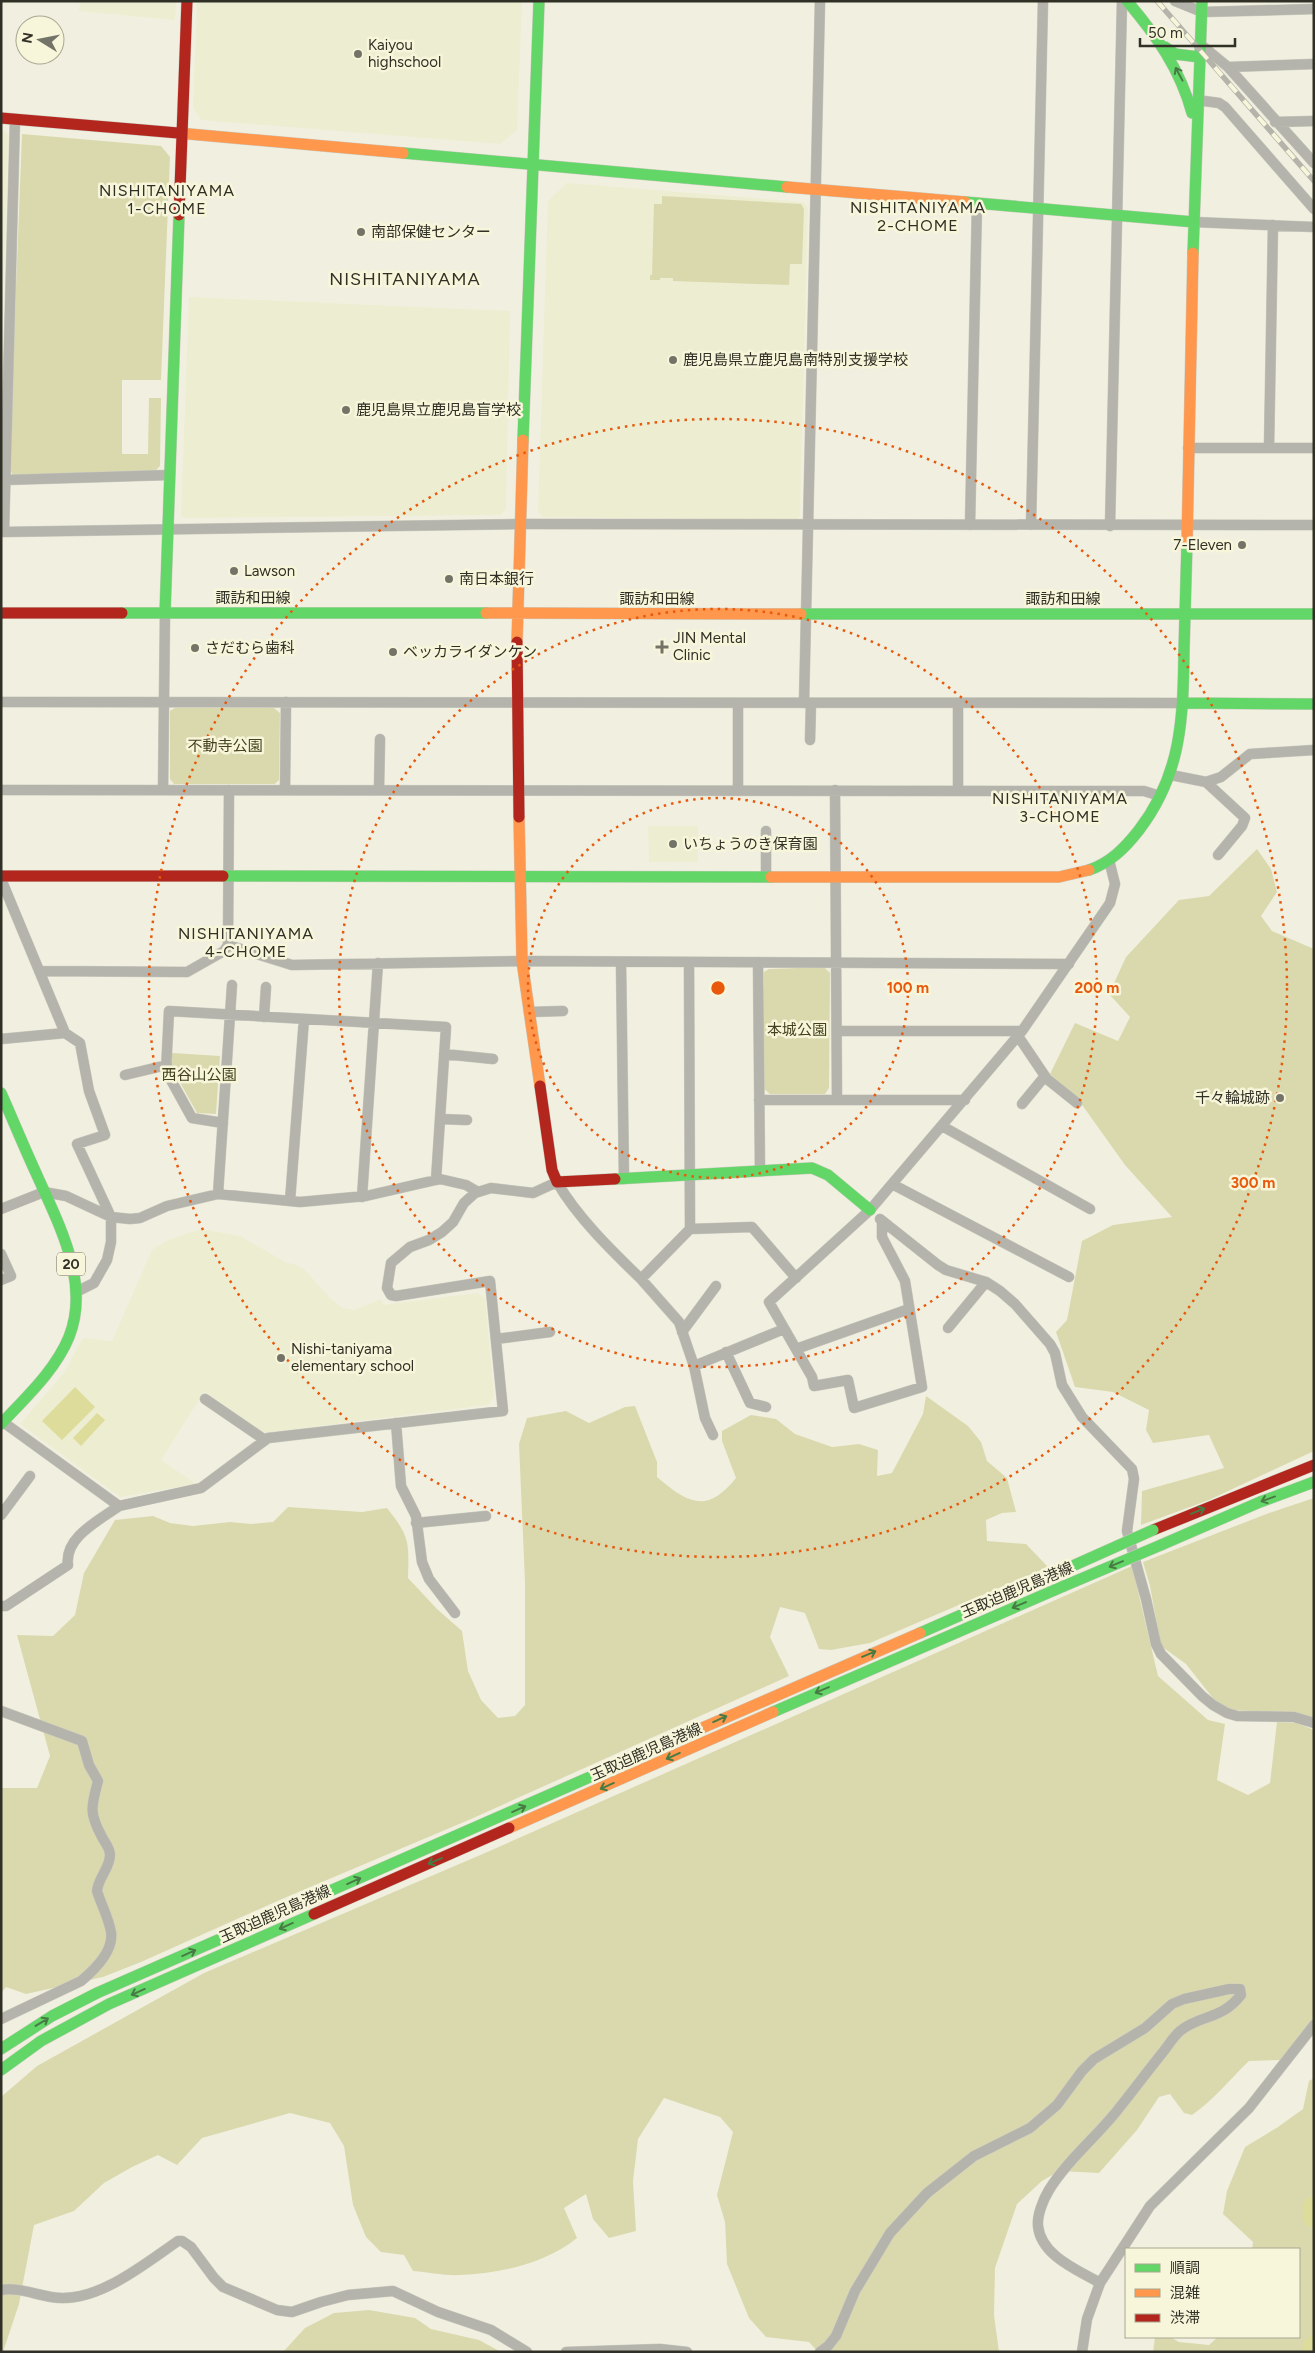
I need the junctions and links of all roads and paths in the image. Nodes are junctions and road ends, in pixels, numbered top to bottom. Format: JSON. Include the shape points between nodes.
{"nodes":[{"id":1,"x":187,"y":1,"type":"edge"},
{"id":2,"x":539,"y":1,"type":"edge"},
{"id":3,"x":820,"y":1,"type":"edge"},
{"id":4,"x":1043,"y":1,"type":"edge"},
{"id":5,"x":1122,"y":1,"type":"edge"},
{"id":6,"x":1127,"y":1,"type":"edge"},
{"id":7,"x":1175,"y":1,"type":"edge"},
{"id":8,"x":1202,"y":7,"type":"edge"},
{"id":9,"x":1314,"y":9,"type":"edge"},
{"id":10,"x":1200,"y":44,"type":"junction"},
{"id":11,"x":1165,"y":47,"type":"junction"},
{"id":12,"x":1199,"y":58,"type":"junction"},
{"id":13,"x":1314,"y":64,"type":"edge"},
{"id":14,"x":1228,"y":66,"type":"junction"},
{"id":15,"x":1198,"y":100,"type":"junction"},
{"id":16,"x":1,"y":118,"type":"edge"},
{"id":17,"x":15,"y":119,"type":"junction"},
{"id":18,"x":1314,"y":121,"type":"edge"},
{"id":19,"x":1275,"y":122,"type":"junction"},
{"id":20,"x":181,"y":134,"type":"junction"},
{"id":21,"x":1197,"y":137,"type":"junction"},
{"id":22,"x":1314,"y":163,"type":"edge"},
{"id":23,"x":534,"y":164,"type":"junction"},
{"id":24,"x":816,"y":189,"type":"junction"},
{"id":25,"x":976,"y":203,"type":"junction"},
{"id":26,"x":1038,"y":208,"type":"junction"},
{"id":27,"x":1314,"y":209,"type":"edge"},
{"id":28,"x":1116,"y":215,"type":"junction"},
{"id":29,"x":1194,"y":222,"type":"junction"},
{"id":30,"x":1273,"y":225,"type":"junction"},
{"id":31,"x":1314,"y":226,"type":"edge"},
{"id":32,"x":1188,"y":448,"type":"junction"},
{"id":33,"x":1269,"y":448,"type":"junction"},
{"id":34,"x":1314,"y":448,"type":"edge"},
{"id":35,"x":169,"y":475,"type":"junction"},
{"id":36,"x":4,"y":480,"type":"junction"},
{"id":37,"x":520,"y":524,"type":"junction"},
{"id":38,"x":808,"y":525,"type":"junction"},
{"id":39,"x":970,"y":525,"type":"junction"},
{"id":40,"x":1031,"y":525,"type":"junction"},
{"id":41,"x":1314,"y":525,"type":"edge"},
{"id":42,"x":1110,"y":526,"type":"junction"},
{"id":43,"x":1187,"y":526,"type":"junction"},
{"id":44,"x":167,"y":529,"type":"junction"},
{"id":45,"x":2,"y":532,"type":"edge"},
{"id":46,"x":1,"y":613,"type":"edge"},
{"id":47,"x":165,"y":613,"type":"junction"},
{"id":48,"x":517,"y":614,"type":"junction"},
{"id":49,"x":805,"y":614,"type":"junction"},
{"id":50,"x":1185,"y":614,"type":"junction"},
{"id":51,"x":1314,"y":614,"type":"edge"},
{"id":52,"x":1,"y":702,"type":"edge"},
{"id":53,"x":164,"y":702,"type":"junction"},
{"id":54,"x":286,"y":702,"type":"junction"},
{"id":55,"x":518,"y":703,"type":"junction"},
{"id":56,"x":738,"y":703,"type":"junction"},
{"id":57,"x":807,"y":703,"type":"junction"},
{"id":58,"x":958,"y":703,"type":"junction"},
{"id":59,"x":1183,"y":703,"type":"junction"},
{"id":60,"x":1314,"y":704,"type":"edge"},
{"id":61,"x":380,"y":739,"type":"dead end"},
{"id":62,"x":810,"y":740,"type":"dead end"},
{"id":63,"x":1314,"y":750,"type":"edge"},
{"id":64,"x":1171,"y":775,"type":"junction"},
{"id":65,"x":1206,"y":782,"type":"junction"},
{"id":66,"x":285,"y":789,"type":"junction"},
{"id":67,"x":1,"y":790,"type":"edge"},
{"id":68,"x":163,"y":790,"type":"junction"},
{"id":69,"x":229,"y":790,"type":"junction"},
{"id":70,"x":379,"y":790,"type":"junction"},
{"id":71,"x":519,"y":790,"type":"junction"},
{"id":72,"x":738,"y":790,"type":"junction"},
{"id":73,"x":835,"y":790,"type":"junction"},
{"id":74,"x":958,"y":791,"type":"junction"},
{"id":75,"x":1160,"y":796,"type":"junction"},
{"id":76,"x":766,"y":831,"type":"dead end"},
{"id":77,"x":1218,"y":855,"type":"dead end"},
{"id":78,"x":1109,"y":860,"type":"junction"},
{"id":79,"x":229,"y":876,"type":"junction"},
{"id":80,"x":766,"y":876,"type":"junction"},
{"id":81,"x":836,"y":876,"type":"junction"},
{"id":82,"x":1,"y":877,"type":"edge"},
{"id":83,"x":520,"y":877,"type":"junction"},
{"id":84,"x":228,"y":945,"type":"junction"},
{"id":85,"x":522,"y":961,"type":"junction"},
{"id":86,"x":622,"y":962,"type":"junction"},
{"id":87,"x":689,"y":962,"type":"junction"},
{"id":88,"x":758,"y":962,"type":"junction"},
{"id":89,"x":378,"y":963,"type":"junction"},
{"id":90,"x":836,"y":963,"type":"junction"},
{"id":91,"x":1069,"y":964,"type":"junction"},
{"id":92,"x":39,"y":971,"type":"junction"},
{"id":93,"x":232,"y":985,"type":"dead end"},
{"id":94,"x":266,"y":987,"type":"dead end"},
{"id":95,"x":562,"y":1011,"type":"dead end"},
{"id":96,"x":529,"y":1012,"type":"junction"},
{"id":97,"x":230,"y":1015,"type":"junction"},
{"id":98,"x":264,"y":1017,"type":"junction"},
{"id":99,"x":304,"y":1019,"type":"junction"},
{"id":100,"x":374,"y":1023,"type":"junction"},
{"id":101,"x":837,"y":1031,"type":"junction"},
{"id":102,"x":66,"y":1032,"type":"junction"},
{"id":103,"x":1020,"y":1034,"type":"junction"},
{"id":104,"x":1,"y":1039,"type":"edge"},
{"id":105,"x":444,"y":1054,"type":"junction"},
{"id":106,"x":493,"y":1059,"type":"dead end"},
{"id":107,"x":167,"y":1065,"type":"junction"},
{"id":108,"x":125,"y":1075,"type":"dead end"},
{"id":109,"x":1045,"y":1076,"type":"junction"},
{"id":110,"x":1,"y":1093,"type":"edge"},
{"id":111,"x":759,"y":1100,"type":"junction"},
{"id":112,"x":837,"y":1100,"type":"junction"},
{"id":113,"x":965,"y":1100,"type":"junction"},
{"id":114,"x":1077,"y":1103,"type":"dead end"},
{"id":115,"x":1022,"y":1104,"type":"dead end"},
{"id":116,"x":440,"y":1119,"type":"junction"},
{"id":117,"x":467,"y":1120,"type":"dead end"},
{"id":118,"x":223,"y":1123,"type":"junction"},
{"id":119,"x":942,"y":1126,"type":"junction"},
{"id":120,"x":760,"y":1170,"type":"junction"},
{"id":121,"x":690,"y":1175,"type":"junction"},
{"id":122,"x":624,"y":1179,"type":"junction"},
{"id":123,"x":436,"y":1180,"type":"junction"},
{"id":124,"x":557,"y":1182,"type":"junction"},
{"id":125,"x":892,"y":1184,"type":"junction"},
{"id":126,"x":44,"y":1192,"type":"junction"},
{"id":127,"x":478,"y":1192,"type":"junction"},
{"id":128,"x":218,"y":1194,"type":"junction"},
{"id":129,"x":362,"y":1197,"type":"junction"},
{"id":130,"x":290,"y":1201,"type":"junction"},
{"id":131,"x":1,"y":1209,"type":"edge"},
{"id":132,"x":1090,"y":1209,"type":"dead end"},
{"id":133,"x":870,"y":1210,"type":"junction"},
{"id":134,"x":111,"y":1217,"type":"junction"},
{"id":135,"x":882,"y":1221,"type":"junction"},
{"id":136,"x":690,"y":1229,"type":"junction"},
{"id":137,"x":1,"y":1254,"type":"edge"},
{"id":138,"x":1069,"y":1277,"type":"dead end"},
{"id":139,"x":796,"y":1278,"type":"junction"},
{"id":140,"x":641,"y":1279,"type":"junction"},
{"id":141,"x":1,"y":1280,"type":"edge"},
{"id":142,"x":986,"y":1282,"type":"junction"},
{"id":143,"x":716,"y":1286,"type":"dead end"},
{"id":144,"x":76,"y":1292,"type":"junction"},
{"id":145,"x":909,"y":1309,"type":"junction"},
{"id":146,"x":784,"y":1328,"type":"junction"},
{"id":147,"x":948,"y":1328,"type":"dead end"},
{"id":148,"x":550,"y":1332,"type":"dead end"},
{"id":149,"x":682,"y":1332,"type":"junction"},
{"id":150,"x":496,"y":1339,"type":"junction"},
{"id":151,"x":796,"y":1349,"type":"junction"},
{"id":152,"x":726,"y":1352,"type":"junction"},
{"id":153,"x":694,"y":1366,"type":"junction"},
{"id":154,"x":205,"y":1398,"type":"dead end"},
{"id":155,"x":766,"y":1407,"type":"dead end"},
{"id":156,"x":2,"y":1423,"type":"edge"},
{"id":157,"x":396,"y":1423,"type":"junction"},
{"id":158,"x":713,"y":1435,"type":"dead end"},
{"id":159,"x":265,"y":1440,"type":"junction"},
{"id":160,"x":1314,"y":1466,"type":"edge"},
{"id":161,"x":30,"y":1476,"type":"dead end"},
{"id":162,"x":1314,"y":1482,"type":"edge"},
{"id":163,"x":119,"y":1506,"type":"junction"},
{"id":164,"x":1,"y":1515,"type":"edge"},
{"id":165,"x":486,"y":1516,"type":"dead end"},
{"id":166,"x":416,"y":1523,"type":"junction"},
{"id":167,"x":1,"y":1606,"type":"edge"},
{"id":168,"x":454,"y":1613,"type":"dead end"},
{"id":169,"x":1,"y":1711,"type":"edge"},
{"id":170,"x":1314,"y":1723,"type":"edge"},
{"id":171,"x":1,"y":2018,"type":"edge"},
{"id":172,"x":1314,"y":2026,"type":"edge"},
{"id":173,"x":1,"y":2049,"type":"edge"},
{"id":174,"x":1,"y":2070,"type":"edge"},
{"id":175,"x":1100,"y":2283,"type":"junction"},
{"id":176,"x":1,"y":2290,"type":"edge"},
{"id":177,"x":527,"y":2352,"type":"edge"},
{"id":178,"x":566,"y":2352,"type":"edge"},
{"id":179,"x":687,"y":2352,"type":"edge"},
{"id":180,"x":820,"y":2352,"type":"edge"},
{"id":181,"x":1082,"y":2352,"type":"edge"}],
"edges":[{"from":1,"to":20,"type":"street"},
{"from":2,"to":23,"type":"street"},
{"from":3,"to":24,"type":"street"},
{"from":4,"to":26,"type":"street"},
{"from":5,"to":28,"type":"street"},
{"from":6,"to":11,"type":"street"},
{"from":7,"to":8,"type":"street"},
{"from":8,"to":9,"type":"street"},
{"from":8,"to":10,"type":"street"},
{"from":10,"to":12,"type":"street"},
{"from":10,"to":14,"type":"street"},
{"from":11,"to":12,"type":"street","via":[[1175,54]]},
{"from":21,"to":11,"type":"street","one_way":true,"via":[[1183,82]]},
{"from":12,"to":15,"type":"street"},
{"from":13,"to":14,"type":"street"},
{"from":14,"to":19,"type":"street"},
{"from":15,"to":21,"type":"street"},
{"from":15,"to":27,"type":"street","via":[[1219,102],[1225,107]]},
{"from":16,"to":17,"type":"street"},
{"from":17,"to":20,"type":"street"},
{"from":17,"to":36,"type":"street"},
{"from":18,"to":19,"type":"street"},
{"from":19,"to":22,"type":"street"},
{"from":20,"to":23,"type":"street"},
{"from":20,"to":35,"type":"street"},
{"from":21,"to":29,"type":"street"},
{"from":23,"to":24,"type":"street"},
{"from":23,"to":37,"type":"street"},
{"from":24,"to":25,"type":"street"},
{"from":24,"to":38,"type":"street"},
{"from":25,"to":26,"type":"street"},
{"from":25,"to":39,"type":"street"},
{"from":26,"to":28,"type":"street"},
{"from":26,"to":40,"type":"street"},
{"from":28,"to":29,"type":"street"},
{"from":28,"to":42,"type":"street"},
{"from":29,"to":30,"type":"street"},
{"from":29,"to":32,"type":"street"},
{"from":30,"to":31,"type":"street"},
{"from":30,"to":33,"type":"street"},
{"from":32,"to":33,"type":"street"},
{"from":32,"to":43,"type":"street"},
{"from":33,"to":34,"type":"street"},
{"from":35,"to":36,"type":"street"},
{"from":35,"to":44,"type":"street"},
{"from":36,"to":45,"type":"street"},
{"from":37,"to":38,"type":"street"},
{"from":37,"to":44,"type":"street"},
{"from":37,"to":48,"type":"street"},
{"from":38,"to":39,"type":"street"},
{"from":38,"to":49,"type":"street"},
{"from":39,"to":40,"type":"street"},
{"from":40,"to":42,"type":"street"},
{"from":41,"to":43,"type":"street"},
{"from":42,"to":43,"type":"street"},
{"from":43,"to":50,"type":"street"},
{"from":44,"to":45,"type":"street"},
{"from":44,"to":47,"type":"street"},
{"from":46,"to":47,"type":"street","name":"諏訪和田線"},
{"from":47,"to":48,"type":"street","name":"諏訪和田線"},
{"from":47,"to":53,"type":"street"},
{"from":48,"to":49,"type":"street","name":"諏訪和田線"},
{"from":48,"to":55,"type":"street"},
{"from":49,"to":50,"type":"street","name":"諏訪和田線"},
{"from":49,"to":57,"type":"street"},
{"from":50,"to":51,"type":"street","name":"諏訪和田線"},
{"from":50,"to":59,"type":"street"},
{"from":52,"to":53,"type":"street"},
{"from":53,"to":54,"type":"street"},
{"from":53,"to":68,"type":"street"},
{"from":54,"to":55,"type":"street"},
{"from":54,"to":66,"type":"street"},
{"from":55,"to":56,"type":"street"},
{"from":55,"to":71,"type":"street"},
{"from":56,"to":57,"type":"street"},
{"from":56,"to":72,"type":"street"},
{"from":57,"to":58,"type":"street"},
{"from":57,"to":62,"type":"street"},
{"from":58,"to":59,"type":"street"},
{"from":58,"to":74,"type":"street"},
{"from":59,"to":60,"type":"street"},
{"from":59,"to":64,"type":"street"},
{"from":61,"to":70,"type":"street"},
{"from":63,"to":65,"type":"street","via":[[1250,754],[1221,777]]},
{"from":64,"to":65,"type":"street"},
{"from":64,"to":75,"type":"street"},
{"from":65,"to":77,"type":"street","via":[[1245,818]]},
{"from":66,"to":69,"type":"street"},
{"from":66,"to":70,"type":"street"},
{"from":67,"to":68,"type":"street"},
{"from":68,"to":69,"type":"street"},
{"from":69,"to":79,"type":"street"},
{"from":70,"to":71,"type":"street"},
{"from":71,"to":72,"type":"street"},
{"from":71,"to":83,"type":"street"},
{"from":72,"to":73,"type":"street"},
{"from":73,"to":74,"type":"street"},
{"from":73,"to":81,"type":"street"},
{"from":74,"to":75,"type":"street","via":[[1144,791]]},
{"from":75,"to":78,"type":"street","via":[[1140,828]]},
{"from":76,"to":80,"type":"street"},
{"from":78,"to":81,"type":"street","via":[[1084,872],[1059,876]]},
{"from":78,"to":91,"type":"street","via":[[1115,884],[1110,903]]},
{"from":79,"to":82,"type":"street"},
{"from":79,"to":83,"type":"street"},
{"from":79,"to":84,"type":"street"},
{"from":80,"to":81,"type":"street"},
{"from":80,"to":83,"type":"street"},
{"from":81,"to":90,"type":"street"},
{"from":82,"to":92,"type":"street"},
{"from":83,"to":85,"type":"street"},
{"from":84,"to":89,"type":"street","via":[[292,966]]},
{"from":84,"to":92,"type":"street","via":[[224,951],[187,972]]},
{"from":85,"to":86,"type":"street"},
{"from":85,"to":89,"type":"street"},
{"from":85,"to":96,"type":"street"},
{"from":86,"to":87,"type":"street"},
{"from":86,"to":122,"type":"street"},
{"from":87,"to":88,"type":"street"},
{"from":87,"to":121,"type":"street"},
{"from":88,"to":90,"type":"street"},
{"from":88,"to":111,"type":"street"},
{"from":89,"to":100,"type":"street"},
{"from":90,"to":91,"type":"street"},
{"from":90,"to":101,"type":"street"},
{"from":91,"to":103,"type":"street"},
{"from":92,"to":102,"type":"street"},
{"from":93,"to":97,"type":"street"},
{"from":94,"to":98,"type":"street"},
{"from":95,"to":96,"type":"street"},
{"from":96,"to":124,"type":"street","via":[[551,1166]]},
{"from":97,"to":98,"type":"street"},
{"from":97,"to":107,"type":"street","via":[[169,1011]]},
{"from":97,"to":118,"type":"street"},
{"from":98,"to":99,"type":"street"},
{"from":99,"to":100,"type":"street"},
{"from":99,"to":130,"type":"street"},
{"from":100,"to":105,"type":"street","via":[[446,1027]]},
{"from":100,"to":129,"type":"street"},
{"from":101,"to":103,"type":"street"},
{"from":101,"to":112,"type":"street"},
{"from":102,"to":104,"type":"street"},
{"from":102,"to":134,"type":"street","via":[[80,1043],[89,1091],[105,1135],[77,1144]]},
{"from":103,"to":109,"type":"street"},
{"from":103,"to":113,"type":"street"},
{"from":105,"to":106,"type":"street"},
{"from":105,"to":116,"type":"street"},
{"from":107,"to":108,"type":"street"},
{"from":107,"to":118,"type":"street","via":[[166,1071],[192,1118]]},
{"from":109,"to":114,"type":"street"},
{"from":109,"to":115,"type":"street"},
{"from":110,"to":126,"type":"street","number":"20"},
{"from":111,"to":112,"type":"street"},
{"from":111,"to":120,"type":"street"},
{"from":112,"to":113,"type":"street"},
{"from":113,"to":119,"type":"street"},
{"from":116,"to":117,"type":"street"},
{"from":116,"to":123,"type":"street"},
{"from":118,"to":128,"type":"street"},
{"from":119,"to":125,"type":"street"},
{"from":119,"to":132,"type":"street"},
{"from":120,"to":121,"type":"street"},
{"from":120,"to":133,"type":"street","via":[[816,1168]]},
{"from":121,"to":122,"type":"street"},
{"from":121,"to":136,"type":"street"},
{"from":122,"to":124,"type":"street"},
{"from":123,"to":127,"type":"street","via":[[457,1181]]},
{"from":123,"to":129,"type":"street"},
{"from":124,"to":127,"type":"street","via":[[533,1193],[491,1188]]},
{"from":124,"to":140,"type":"street","via":[[600,1237]]},
{"from":125,"to":133,"type":"street"},
{"from":125,"to":138,"type":"street"},
{"from":126,"to":131,"type":"street"},
{"from":126,"to":134,"type":"street","via":[[66,1196]]},
{"from":126,"to":144,"type":"street","number":"20","via":[[67,1248]]},
{"from":127,"to":150,"type":"street","via":[[464,1203],[453,1222],[442,1232],[410,1247],[392,1262],[387,1288],[391,1295],[396,1296],[490,1282]]},
{"from":128,"to":130,"type":"street"},
{"from":128,"to":134,"type":"street","via":[[167,1206],[140,1218]]},
{"from":129,"to":130,"type":"street"},
{"from":133,"to":135,"type":"street"},
{"from":133,"to":139,"type":"street"},
{"from":134,"to":144,"type":"street","via":[[107,1260],[94,1283]]},
{"from":135,"to":142,"type":"street","via":[[946,1270]]},
{"from":135,"to":145,"type":"street","via":[[882,1237],[905,1281]]},
{"from":136,"to":139,"type":"street","via":[[752,1227]]},
{"from":136,"to":140,"type":"street"},
{"from":137,"to":141,"type":"street","via":[[10,1276]]},
{"from":139,"to":146,"type":"street","via":[[769,1302]]},
{"from":140,"to":149,"type":"street","via":[[679,1322]]},
{"from":142,"to":147,"type":"street"},
{"from":142,"to":170,"type":"street","via":[[1015,1304],[1050,1344],[1068,1396],[1099,1436],[1132,1469],[1134,1479],[1127,1531],[1161,1654],[1213,1706],[1227,1713],[1294,1717]]},
{"from":143,"to":149,"type":"street"},
{"from":144,"to":156,"type":"street","number":"20","via":[[75,1314],[61,1351]]},
{"from":145,"to":151,"type":"street"},
{"from":145,"to":151,"type":"street","via":[[922,1387],[854,1408],[848,1380],[814,1386]]},
{"from":146,"to":151,"type":"street"},
{"from":146,"to":152,"type":"street"},
{"from":148,"to":150,"type":"street"},
{"from":149,"to":153,"type":"street"},
{"from":150,"to":157,"type":"street","via":[[503,1411]]},
{"from":152,"to":153,"type":"street"},
{"from":152,"to":155,"type":"street","via":[[750,1403]]},
{"from":153,"to":158,"type":"street","via":[[705,1418]]},
{"from":154,"to":159,"type":"street"},
{"from":156,"to":163,"type":"street"},
{"from":157,"to":159,"type":"street"},
{"from":157,"to":166,"type":"street","via":[[401,1486],[416,1516]]},
{"from":159,"to":163,"type":"street","via":[[201,1488]]},
{"from":173,"to":160,"type":"street","name":"玉取迫鹿児島港線","one_way":true,"bridge":true,"via":[[52,2016],[97,1993],[1153,1530]]},
{"from":161,"to":164,"type":"street"},
{"from":162,"to":174,"type":"street","name":"玉取迫鹿児島港線","one_way":true,"bridge":true,"via":[[1260,1502],[790,1704],[109,2004],[41,2041]]},
{"from":163,"to":167,"type":"street","via":[[70,1546],[68,1565],[6,1606]]},
{"from":165,"to":166,"type":"street"},
{"from":166,"to":168,"type":"street","via":[[422,1562],[429,1579]]},
{"from":169,"to":171,"type":"street","via":[[82,1741],[98,1781],[91,1810],[94,1822],[110,1852],[110,1861],[96,1891],[112,1933],[107,1952],[81,1981]]},
{"from":172,"to":175,"type":"street","via":[[1249,2108],[1150,2206]]},
{"from":175,"to":180,"type":"street","via":[[1056,2256],[1042,2240],[1038,2225],[1048,2192],[1063,2169],[1114,2114],[1179,2032],[1232,2006],[1241,1995],[1240,1989],[1172,2004],[1145,2028],[1094,2059],[1082,2070],[1058,2105],[1030,2128],[974,2156],[927,2193],[890,2233],[855,2291],[836,2336]]},
{"from":175,"to":181,"type":"street","via":[[1087,2319]]},
{"from":176,"to":177,"type":"street","via":[[64,2298],[92,2294],[182,2241],[191,2247],[223,2287],[277,2310],[292,2312],[348,2295],[393,2292],[491,2330]]},
{"from":178,"to":179,"type":"street","via":[[660,2349]]}]}
